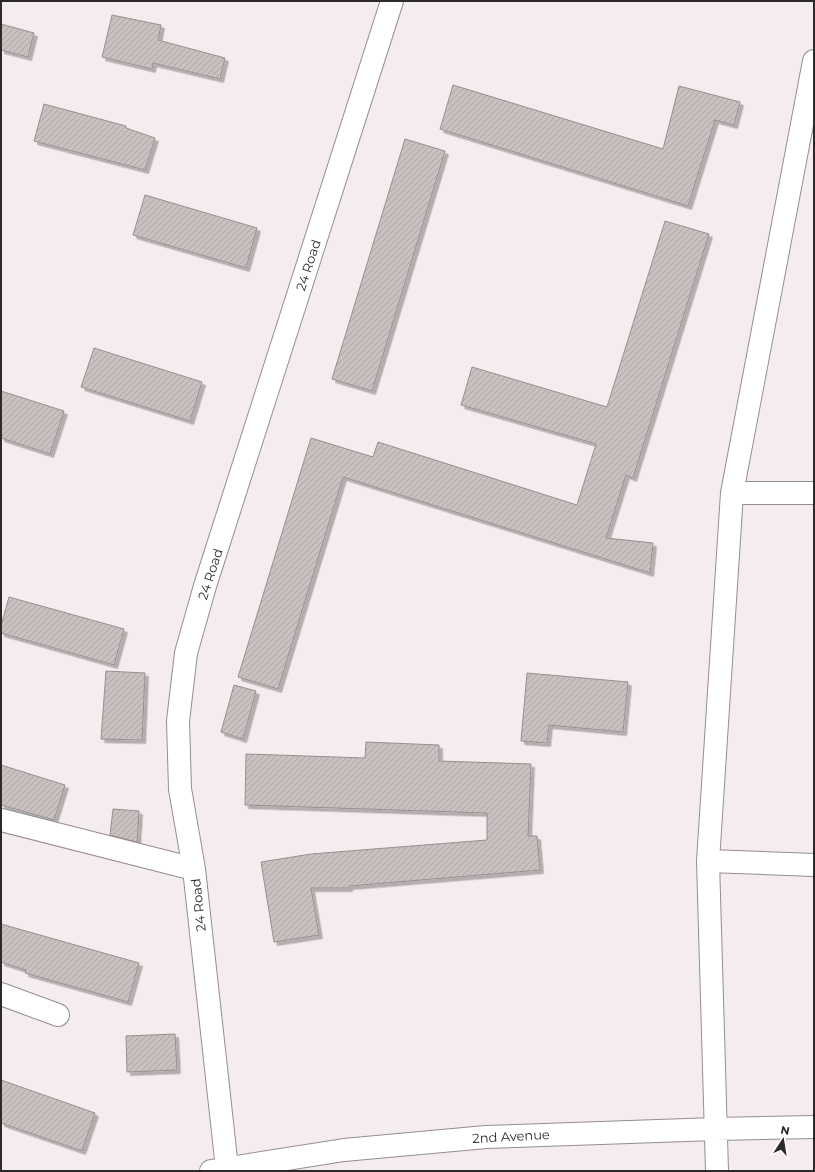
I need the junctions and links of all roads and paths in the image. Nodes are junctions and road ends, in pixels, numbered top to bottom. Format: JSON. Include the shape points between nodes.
{"nodes":[{"id":1,"x":392,"y":1,"type":"edge"},
{"id":2,"x":814,"y":61,"type":"edge"},
{"id":3,"x":810,"y":95,"type":"edge"},
{"id":4,"x":814,"y":492,"type":"edge"},
{"id":5,"x":732,"y":493,"type":"junction"},
{"id":6,"x":1,"y":820,"type":"edge"},
{"id":7,"x":708,"y":861,"type":"junction"},
{"id":8,"x":814,"y":865,"type":"edge"},
{"id":9,"x":194,"y":869,"type":"junction"},
{"id":10,"x":1,"y":994,"type":"edge"},
{"id":11,"x":58,"y":1015,"type":"dead end"},
{"id":12,"x":814,"y":1127,"type":"edge"},
{"id":13,"x":715,"y":1129,"type":"junction"},
{"id":14,"x":219,"y":1170,"type":"edge"},
{"id":15,"x":717,"y":1171,"type":"edge"}],
"edges":[{"from":1,"to":9,"type":"street","name":"24 Road","via":[[205,586],[186,653],[178,721],[180,789]]},
{"from":2,"to":3,"type":"street"},
{"from":3,"to":5,"type":"street"},
{"from":4,"to":5,"type":"street"},
{"from":5,"to":7,"type":"street"},
{"from":6,"to":9,"type":"street"},
{"from":7,"to":8,"type":"street"},
{"from":7,"to":13,"type":"street"},
{"from":9,"to":14,"type":"street","name":"24 Road"},
{"from":10,"to":11,"type":"street"},
{"from":12,"to":13,"type":"street","name":"2nd Avenue"},
{"from":13,"to":14,"type":"street","name":"2nd Avenue","via":[[486,1137],[344,1150]]},
{"from":13,"to":15,"type":"street"}]}
